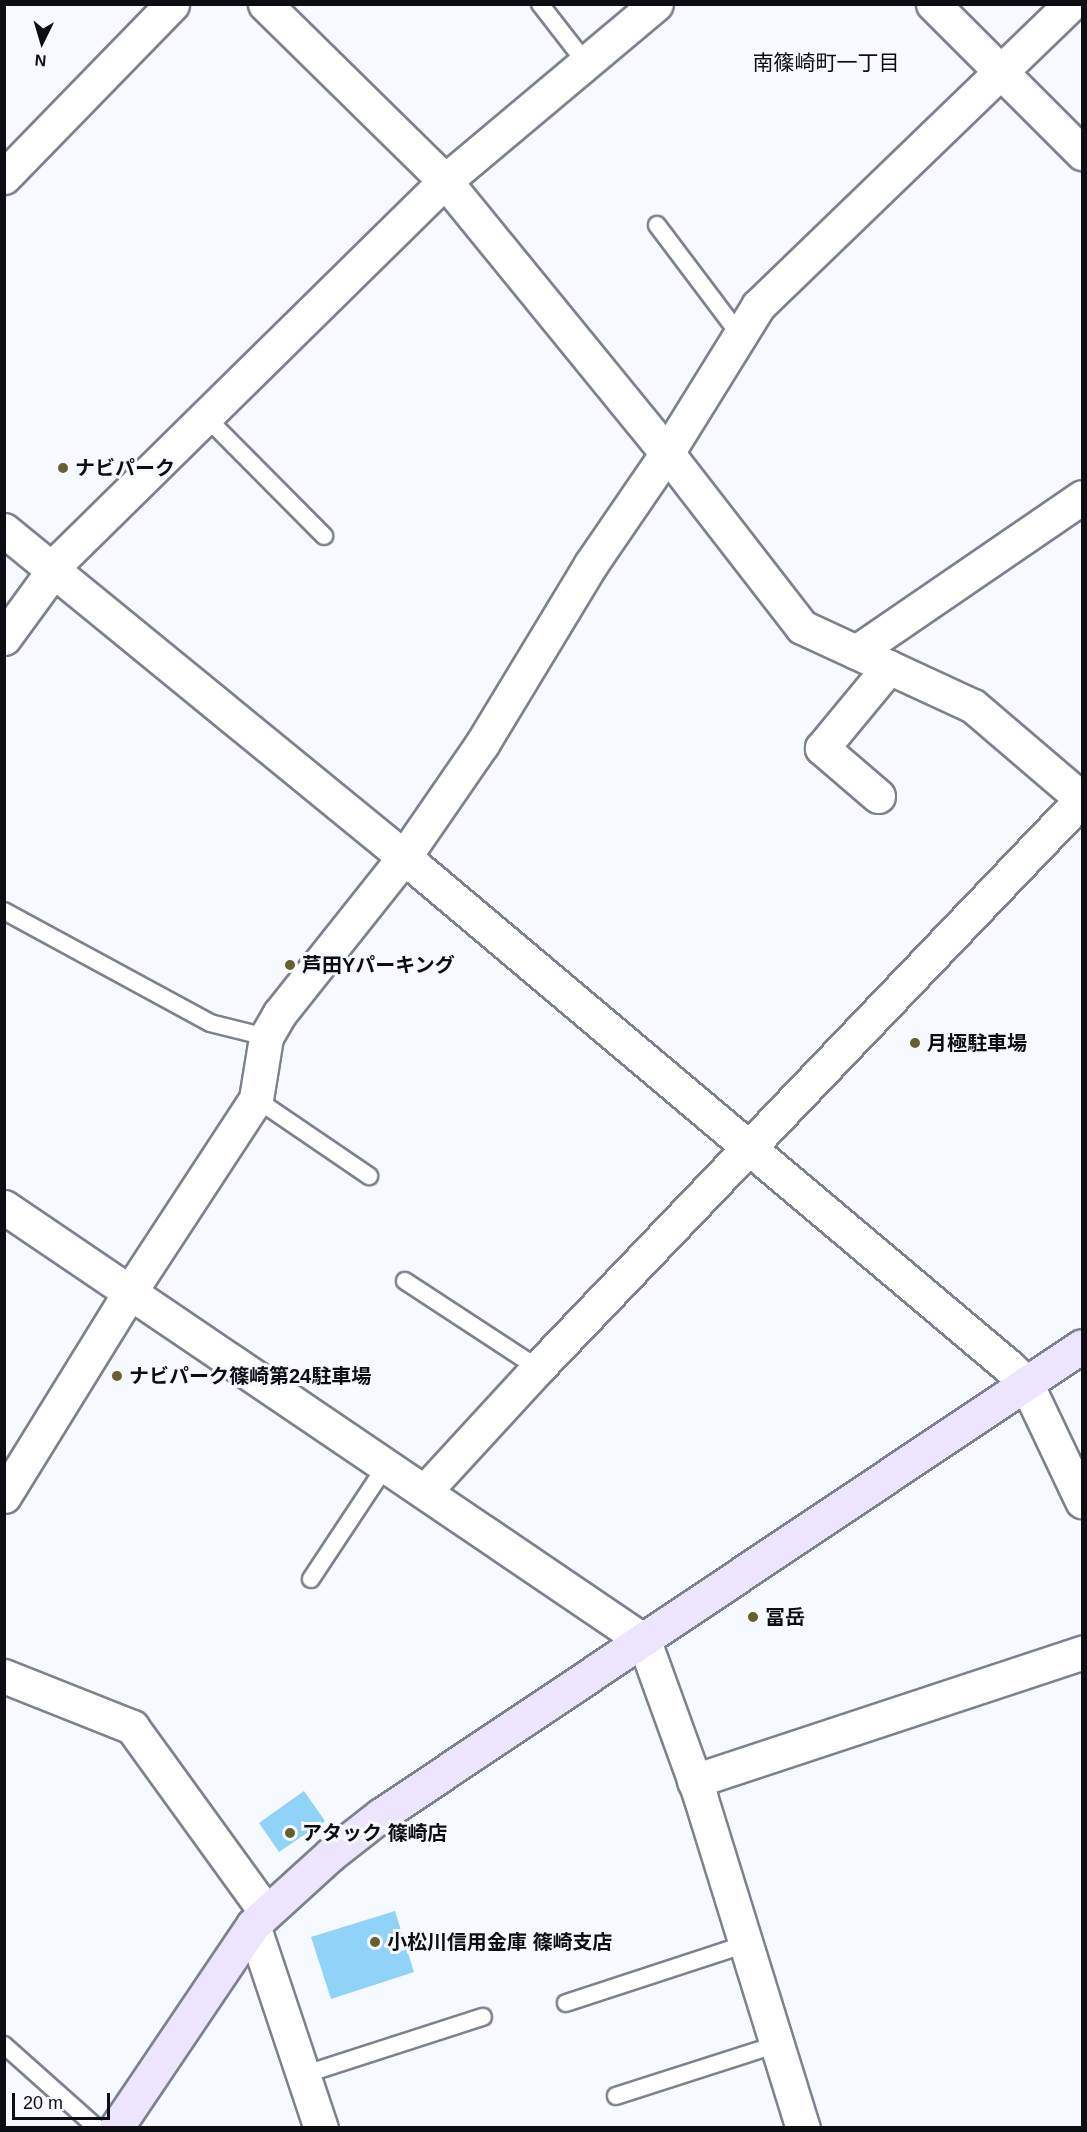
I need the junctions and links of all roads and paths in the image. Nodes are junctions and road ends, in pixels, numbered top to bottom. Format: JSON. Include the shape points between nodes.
{"nodes":[{"id":1,"x":172,"y":4,"type":"edge"},
{"id":2,"x":265,"y":4,"type":"edge"},
{"id":3,"x":540,"y":4,"type":"edge"},
{"id":4,"x":656,"y":4,"type":"edge"},
{"id":5,"x":933,"y":4,"type":"edge"},
{"id":6,"x":1071,"y":4,"type":"edge"},
{"id":7,"x":586,"y":63,"type":"junction"},
{"id":8,"x":1002,"y":74,"type":"junction"},
{"id":9,"x":1083,"y":153,"type":"edge"},
{"id":10,"x":6,"y":171,"type":"edge"},
{"id":11,"x":445,"y":181,"type":"junction"},
{"id":12,"x":657,"y":225,"type":"dead end"},
{"id":13,"x":740,"y":334,"type":"junction"},
{"id":14,"x":205,"y":416,"type":"junction"},
{"id":15,"x":667,"y":453,"type":"junction"},
{"id":16,"x":1083,"y":497,"type":"edge"},
{"id":17,"x":4,"y":530,"type":"edge"},
{"id":18,"x":324,"y":536,"type":"dead end"},
{"id":19,"x":53,"y":570,"type":"junction"},
{"id":20,"x":4,"y":638,"type":"edge"},
{"id":21,"x":856,"y":652,"type":"junction"},
{"id":22,"x":889,"y":667,"type":"junction"},
{"id":23,"x":878,"y":796,"type":"dead end"},
{"id":24,"x":1082,"y":799,"type":"edge"},
{"id":25,"x":404,"y":857,"type":"junction"},
{"id":26,"x":4,"y":911,"type":"edge"},
{"id":27,"x":266,"y":1037,"type":"junction"},
{"id":28,"x":256,"y":1099,"type":"junction"},
{"id":29,"x":751,"y":1146,"type":"junction"},
{"id":30,"x":369,"y":1176,"type":"dead end"},
{"id":31,"x":4,"y":1207,"type":"edge"},
{"id":32,"x":405,"y":1281,"type":"dead end"},
{"id":33,"x":131,"y":1290,"type":"junction"},
{"id":34,"x":1083,"y":1346,"type":"edge"},
{"id":35,"x":538,"y":1368,"type":"junction"},
{"id":36,"x":1026,"y":1383,"type":"junction"},
{"id":37,"x":387,"y":1464,"type":"junction"},
{"id":38,"x":426,"y":1490,"type":"junction"},
{"id":39,"x":4,"y":1496,"type":"edge"},
{"id":40,"x":1083,"y":1501,"type":"edge"},
{"id":41,"x":311,"y":1579,"type":"dead end"},
{"id":42,"x":644,"y":1641,"type":"junction"},
{"id":43,"x":1083,"y":1653,"type":"edge"},
{"id":44,"x":4,"y":1676,"type":"edge"},
{"id":45,"x":694,"y":1781,"type":"junction"},
{"id":46,"x":259,"y":1918,"type":"junction"},
{"id":47,"x":743,"y":1946,"type":"junction"},
{"id":48,"x":566,"y":2003,"type":"dead end"},
{"id":49,"x":483,"y":2017,"type":"dead end"},
{"id":50,"x":775,"y":2044,"type":"junction"},
{"id":51,"x":4,"y":2046,"type":"edge"},
{"id":52,"x":303,"y":2074,"type":"junction"},
{"id":53,"x":616,"y":2096,"type":"dead end"},
{"id":54,"x":114,"y":2126,"type":"edge"},
{"id":55,"x":321,"y":2127,"type":"edge"},
{"id":56,"x":803,"y":2127,"type":"edge"}],
"edges":[{"from":1,"to":10,"type":"street"},
{"from":2,"to":11,"type":"street"},
{"from":3,"to":7,"type":"lane"},
{"from":4,"to":7,"type":"street"},
{"from":5,"to":8,"type":"street"},
{"from":6,"to":8,"type":"street"},
{"from":7,"to":11,"type":"street"},
{"from":8,"to":9,"type":"street"},
{"from":8,"to":13,"type":"street","via":[[758,306]]},
{"from":11,"to":14,"type":"street"},
{"from":11,"to":15,"type":"street"},
{"from":12,"to":13,"type":"lane"},
{"from":13,"to":15,"type":"street"},
{"from":14,"to":18,"type":"lane"},
{"from":14,"to":19,"type":"street"},
{"from":15,"to":21,"type":"street","via":[[802,627]]},
{"from":15,"to":25,"type":"street","via":[[591,564],[482,744]]},
{"from":16,"to":21,"type":"street"},
{"from":17,"to":19,"type":"street"},
{"from":19,"to":20,"type":"street"},
{"from":19,"to":25,"type":"street"},
{"from":21,"to":22,"type":"street"},
{"from":22,"to":23,"type":"street","via":[[822,747]]},
{"from":22,"to":24,"type":"street","via":[[973,706]]},
{"from":24,"to":29,"type":"street"},
{"from":25,"to":27,"type":"street","via":[[280,1013]]},
{"from":25,"to":29,"type":"street"},
{"from":26,"to":27,"type":"lane","via":[[210,1023]]},
{"from":27,"to":28,"type":"street"},
{"from":28,"to":30,"type":"lane"},
{"from":28,"to":33,"type":"street"},
{"from":29,"to":35,"type":"street"},
{"from":29,"to":36,"type":"street"},
{"from":31,"to":33,"type":"street"},
{"from":32,"to":35,"type":"lane"},
{"from":33,"to":37,"type":"street"},
{"from":33,"to":39,"type":"street"},
{"from":34,"to":36,"type":"street"},
{"from":35,"to":38,"type":"street"},
{"from":36,"to":40,"type":"street"},
{"from":36,"to":42,"type":"street"},
{"from":37,"to":38,"type":"street"},
{"from":37,"to":41,"type":"lane"},
{"from":38,"to":42,"type":"street"},
{"from":42,"to":45,"type":"street"},
{"from":42,"to":46,"type":"street","via":[[381,1815]]},
{"from":43,"to":45,"type":"street"},
{"from":44,"to":46,"type":"street","via":[[132,1727]]},
{"from":45,"to":47,"type":"street"},
{"from":46,"to":52,"type":"street"},
{"from":46,"to":54,"type":"street"},
{"from":47,"to":48,"type":"lane"},
{"from":47,"to":50,"type":"street"},
{"from":49,"to":52,"type":"lane"},
{"from":50,"to":53,"type":"lane"},
{"from":50,"to":56,"type":"street"},
{"from":51,"to":54,"type":"lane"},
{"from":52,"to":55,"type":"street"}]}
